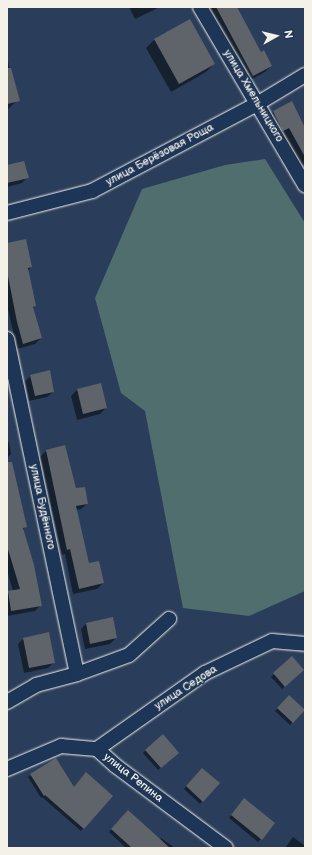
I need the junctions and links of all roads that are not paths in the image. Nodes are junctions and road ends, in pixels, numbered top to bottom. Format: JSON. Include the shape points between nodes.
{"nodes":[{"id":1,"x":200,"y":7,"type":"edge"},
{"id":2,"x":305,"y":75,"type":"edge"},
{"id":3,"x":257,"y":104,"type":"junction"},
{"id":4,"x":305,"y":185,"type":"edge"},
{"id":5,"x":7,"y":213,"type":"edge"},
{"id":6,"x":7,"y":339,"type":"edge"},
{"id":7,"x":169,"y":619,"type":"dead end"},
{"id":8,"x":305,"y":644,"type":"edge"},
{"id":9,"x":77,"y":674,"type":"junction"},
{"id":10,"x":7,"y":702,"type":"edge"},
{"id":11,"x":97,"y":749,"type":"junction"},
{"id":12,"x":7,"y":769,"type":"edge"},
{"id":13,"x":226,"y":848,"type":"edge"}],
"edges":[{"from":1,"to":3,"type":"street","name":"улица Хмельницкого"},
{"from":2,"to":3,"type":"street","name":"улица Берёзовая Роща"},
{"from":3,"to":4,"type":"street","name":"улица Хмельницкого"},
{"from":3,"to":5,"type":"street","name":"улица Берёзовая Роща","via":[[92,191]]},
{"from":6,"to":9,"type":"street","name":"улица Будённого"},
{"from":7,"to":9,"type":"street","via":[[129,655]]},
{"from":8,"to":11,"type":"street","name":"улица Седова","via":[[272,641],[205,673]]},
{"from":9,"to":10,"type":"street","via":[[36,685]]},
{"from":11,"to":12,"type":"street","name":"улица Репина","via":[[61,746]]},
{"from":11,"to":13,"type":"street","name":"улица Репина"}]}
